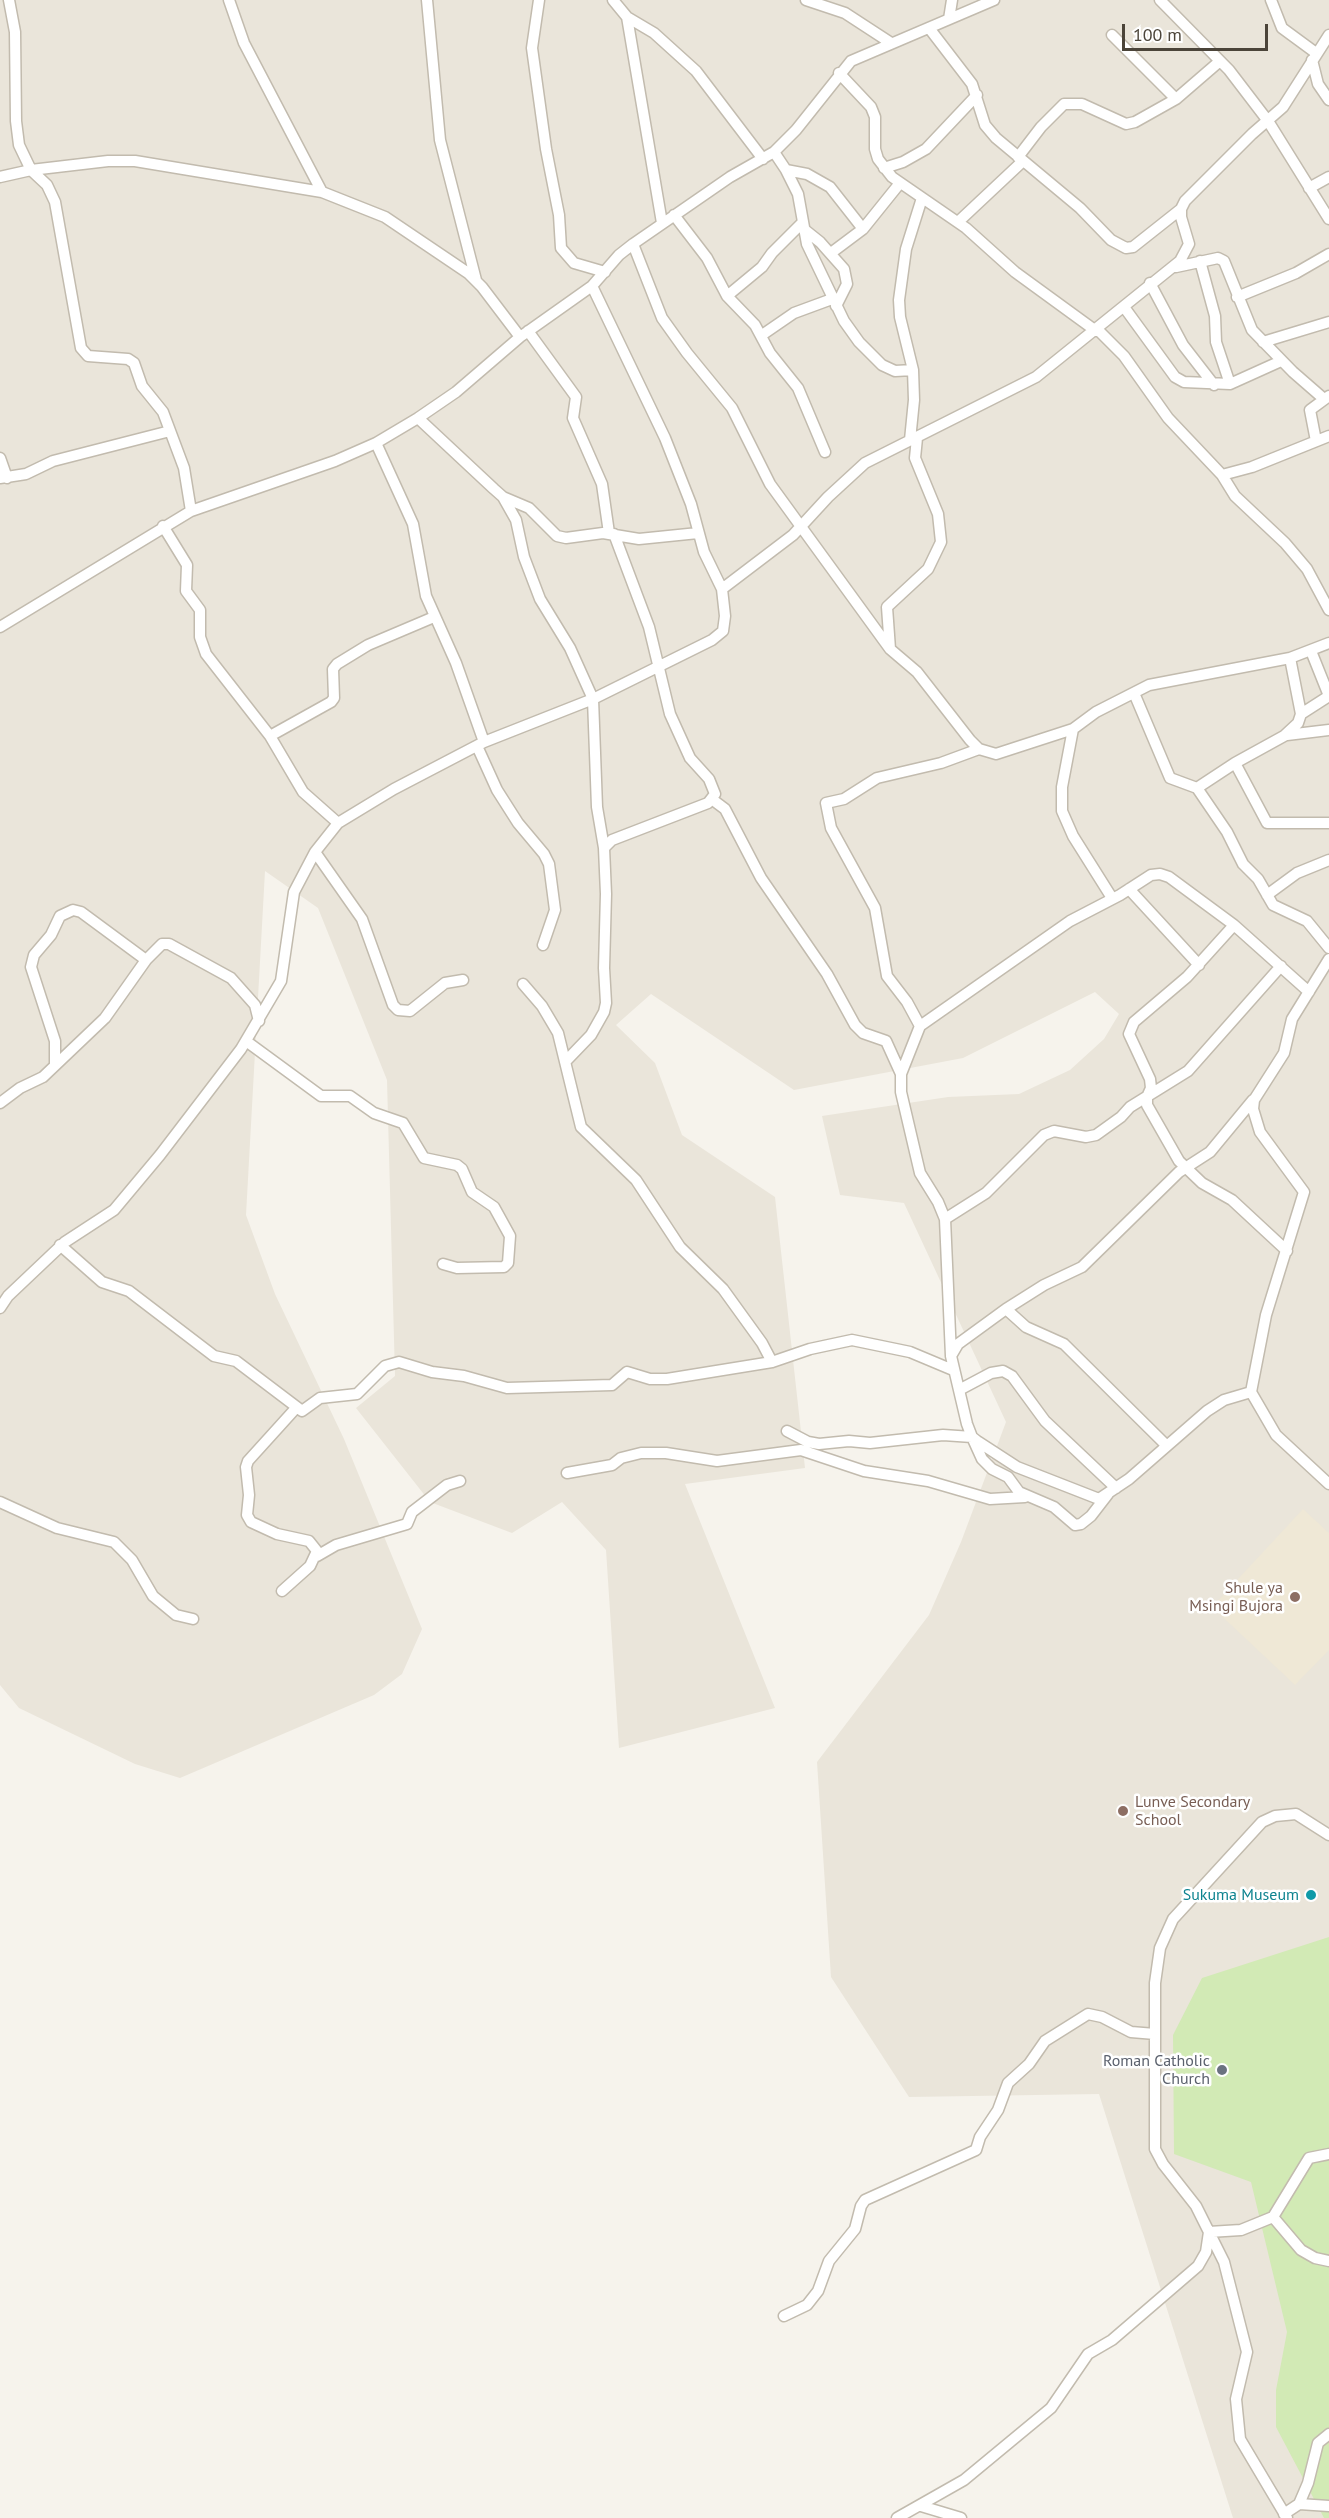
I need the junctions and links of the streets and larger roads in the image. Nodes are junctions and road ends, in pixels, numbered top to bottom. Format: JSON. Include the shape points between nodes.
{"nodes":[{"id":1,"x":9,"y":0,"type":"edge"},
{"id":2,"x":229,"y":0,"type":"edge"},
{"id":3,"x":427,"y":0,"type":"edge"},
{"id":4,"x":539,"y":0,"type":"edge"},
{"id":5,"x":613,"y":0,"type":"edge"},
{"id":6,"x":806,"y":0,"type":"edge"},
{"id":7,"x":952,"y":0,"type":"edge"},
{"id":8,"x":994,"y":0,"type":"edge"},
{"id":9,"x":1160,"y":0,"type":"edge"},
{"id":10,"x":1271,"y":0,"type":"edge"},
{"id":11,"x":836,"y":4,"type":"edge"},
{"id":12,"x":627,"y":17,"type":"junction"},
{"id":13,"x":949,"y":19,"type":"junction"},
{"id":14,"x":929,"y":28,"type":"junction"},
{"id":15,"x":1112,"y":35,"type":"dead end"},
{"id":16,"x":1329,"y":35,"type":"edge"},
{"id":17,"x":891,"y":43,"type":"junction"},
{"id":18,"x":1314,"y":57,"type":"junction"},
{"id":19,"x":1220,"y":61,"type":"junction"},
{"id":20,"x":839,"y":73,"type":"junction"},
{"id":21,"x":977,"y":95,"type":"junction"},
{"id":22,"x":1176,"y":99,"type":"junction"},
{"id":23,"x":1329,"y":100,"type":"edge"},
{"id":24,"x":1268,"y":121,"type":"junction"},
{"id":25,"x":774,"y":152,"type":"junction"},
{"id":26,"x":762,"y":159,"type":"junction"},
{"id":27,"x":1020,"y":159,"type":"junction"},
{"id":28,"x":884,"y":168,"type":"junction"},
{"id":29,"x":30,"y":170,"type":"junction"},
{"id":30,"x":786,"y":170,"type":"junction"},
{"id":31,"x":0,"y":177,"type":"edge"},
{"id":32,"x":1329,"y":177,"type":"edge"},
{"id":33,"x":900,"y":183,"type":"junction"},
{"id":34,"x":1309,"y":188,"type":"junction"},
{"id":35,"x":322,"y":192,"type":"junction"},
{"id":36,"x":922,"y":198,"type":"junction"},
{"id":37,"x":1181,"y":209,"type":"junction"},
{"id":38,"x":674,"y":215,"type":"junction"},
{"id":39,"x":1329,"y":219,"type":"edge"},
{"id":40,"x":958,"y":222,"type":"junction"},
{"id":41,"x":663,"y":223,"type":"junction"},
{"id":42,"x":804,"y":226,"type":"junction"},
{"id":43,"x":862,"y":229,"type":"junction"},
{"id":44,"x":633,"y":244,"type":"junction"},
{"id":45,"x":831,"y":253,"type":"junction"},
{"id":46,"x":1329,"y":255,"type":"edge"},
{"id":47,"x":1200,"y":261,"type":"junction"},
{"id":48,"x":1172,"y":267,"type":"junction"},
{"id":49,"x":605,"y":272,"type":"junction"},
{"id":50,"x":476,"y":280,"type":"junction"},
{"id":51,"x":1150,"y":283,"type":"junction"},
{"id":52,"x":592,"y":286,"type":"junction"},
{"id":53,"x":727,"y":296,"type":"junction"},
{"id":54,"x":1238,"y":297,"type":"junction"},
{"id":55,"x":834,"y":303,"type":"junction"},
{"id":56,"x":1124,"y":307,"type":"junction"},
{"id":57,"x":1329,"y":322,"type":"edge"},
{"id":58,"x":1097,"y":330,"type":"junction"},
{"id":59,"x":524,"y":334,"type":"junction"},
{"id":60,"x":762,"y":335,"type":"junction"},
{"id":61,"x":1263,"y":342,"type":"junction"},
{"id":62,"x":1281,"y":361,"type":"junction"},
{"id":63,"x":914,"y":370,"type":"junction"},
{"id":64,"x":1230,"y":384,"type":"junction"},
{"id":65,"x":1214,"y":385,"type":"junction"},
{"id":66,"x":1327,"y":397,"type":"edge"},
{"id":67,"x":418,"y":418,"type":"junction"},
{"id":68,"x":170,"y":431,"type":"junction"},
{"id":69,"x":1329,"y":436,"type":"edge"},
{"id":70,"x":913,"y":439,"type":"junction"},
{"id":71,"x":1316,"y":441,"type":"junction"},
{"id":72,"x":376,"y":443,"type":"junction"},
{"id":73,"x":825,"y":452,"type":"dead end"},
{"id":74,"x":0,"y":458,"type":"edge"},
{"id":75,"x":1222,"y":475,"type":"junction"},
{"id":76,"x":4,"y":478,"type":"edge"},
{"id":77,"x":503,"y":497,"type":"junction"},
{"id":78,"x":191,"y":511,"type":"junction"},
{"id":79,"x":162,"y":526,"type":"junction"},
{"id":80,"x":802,"y":527,"type":"junction"},
{"id":81,"x":612,"y":533,"type":"junction"},
{"id":82,"x":698,"y":533,"type":"junction"},
{"id":83,"x":722,"y":589,"type":"junction"},
{"id":84,"x":1329,"y":610,"type":"edge"},
{"id":85,"x":434,"y":617,"type":"junction"},
{"id":86,"x":0,"y":627,"type":"edge"},
{"id":87,"x":1329,"y":643,"type":"edge"},
{"id":88,"x":891,"y":649,"type":"junction"},
{"id":89,"x":1311,"y":651,"type":"junction"},
{"id":90,"x":1290,"y":658,"type":"junction"},
{"id":91,"x":659,"y":667,"type":"junction"},
{"id":92,"x":1134,"y":693,"type":"junction"},
{"id":93,"x":593,"y":699,"type":"junction"},
{"id":94,"x":1301,"y":714,"type":"junction"},
{"id":95,"x":1073,"y":729,"type":"junction"},
{"id":96,"x":1329,"y":730,"type":"edge"},
{"id":97,"x":270,"y":736,"type":"junction"},
{"id":98,"x":1284,"y":736,"type":"junction"},
{"id":99,"x":481,"y":744,"type":"junction"},
{"id":100,"x":979,"y":749,"type":"junction"},
{"id":101,"x":1234,"y":763,"type":"junction"},
{"id":102,"x":1197,"y":788,"type":"junction"},
{"id":103,"x":713,"y":800,"type":"junction"},
{"id":104,"x":338,"y":823,"type":"junction"},
{"id":105,"x":1329,"y":823,"type":"edge"},
{"id":106,"x":604,"y":848,"type":"junction"},
{"id":107,"x":315,"y":852,"type":"junction"},
{"id":108,"x":1329,"y":860,"type":"edge"},
{"id":109,"x":1129,"y":890,"type":"junction"},
{"id":110,"x":1267,"y":894,"type":"junction"},
{"id":111,"x":1112,"y":898,"type":"junction"},
{"id":112,"x":1234,"y":925,"type":"junction"},
{"id":113,"x":543,"y":945,"type":"dead end"},
{"id":114,"x":1329,"y":948,"type":"edge"},
{"id":115,"x":1329,"y":959,"type":"edge"},
{"id":116,"x":146,"y":960,"type":"junction"},
{"id":117,"x":1199,"y":965,"type":"junction"},
{"id":118,"x":1281,"y":966,"type":"junction"},
{"id":119,"x":463,"y":980,"type":"dead end"},
{"id":120,"x":523,"y":984,"type":"dead end"},
{"id":121,"x":1309,"y":992,"type":"junction"},
{"id":122,"x":259,"y":1021,"type":"junction"},
{"id":123,"x":920,"y":1026,"type":"junction"},
{"id":124,"x":246,"y":1041,"type":"junction"},
{"id":125,"x":565,"y":1062,"type":"junction"},
{"id":126,"x":55,"y":1065,"type":"junction"},
{"id":127,"x":901,"y":1074,"type":"junction"},
{"id":128,"x":1147,"y":1097,"type":"junction"},
{"id":129,"x":1254,"y":1100,"type":"junction"},
{"id":130,"x":0,"y":1103,"type":"edge"},
{"id":131,"x":1186,"y":1168,"type":"junction"},
{"id":132,"x":945,"y":1219,"type":"junction"},
{"id":133,"x":60,"y":1245,"type":"junction"},
{"id":134,"x":1287,"y":1251,"type":"junction"},
{"id":135,"x":443,"y":1264,"type":"dead end"},
{"id":136,"x":0,"y":1308,"type":"edge"},
{"id":137,"x":1006,"y":1309,"type":"junction"},
{"id":138,"x":951,"y":1356,"type":"junction"},
{"id":139,"x":772,"y":1362,"type":"junction"},
{"id":140,"x":953,"y":1370,"type":"junction"},
{"id":141,"x":959,"y":1390,"type":"junction"},
{"id":142,"x":1251,"y":1392,"type":"junction"},
{"id":143,"x":296,"y":1408,"type":"junction"},
{"id":144,"x":787,"y":1431,"type":"dead end"},
{"id":145,"x":972,"y":1437,"type":"junction"},
{"id":146,"x":1166,"y":1445,"type":"junction"},
{"id":147,"x":567,"y":1473,"type":"dead end"},
{"id":148,"x":460,"y":1481,"type":"dead end"},
{"id":149,"x":1329,"y":1484,"type":"edge"},
{"id":150,"x":1112,"y":1491,"type":"junction"},
{"id":151,"x":1026,"y":1497,"type":"junction"},
{"id":152,"x":0,"y":1502,"type":"edge"},
{"id":153,"x":317,"y":1556,"type":"junction"},
{"id":154,"x":282,"y":1591,"type":"dead end"},
{"id":155,"x":193,"y":1619,"type":"dead end"},
{"id":156,"x":1329,"y":1835,"type":"edge"},
{"id":157,"x":1155,"y":2034,"type":"junction"},
{"id":158,"x":1329,"y":2154,"type":"edge"},
{"id":159,"x":1273,"y":2217,"type":"junction"},
{"id":160,"x":1209,"y":2232,"type":"junction"},
{"id":161,"x":1329,"y":2261,"type":"edge"},
{"id":162,"x":784,"y":2316,"type":"dead end"},
{"id":163,"x":1329,"y":2434,"type":"edge"},
{"id":164,"x":1299,"y":2504,"type":"junction"},
{"id":165,"x":921,"y":2506,"type":"junction"},
{"id":166,"x":1329,"y":2506,"type":"edge"},
{"id":167,"x":1286,"y":2516,"type":"edge"},
{"id":168,"x":897,"y":2518,"type":"edge"},
{"id":169,"x":962,"y":2518,"type":"edge"}],
"edges":[{"from":1,"to":29,"type":"street","via":[[15,32],[16,121],[19,145]]},
{"from":2,"to":35,"type":"street","via":[[244,43]]},
{"from":3,"to":50,"type":"street","via":[[440,140]]},
{"from":4,"to":49,"type":"street","via":[[532,48],[561,248],[574,263]]},
{"from":5,"to":12,"type":"street"},
{"from":6,"to":11,"type":"street"},
{"from":7,"to":13,"type":"street"},
{"from":8,"to":13,"type":"street"},
{"from":9,"to":19,"type":"street"},
{"from":10,"to":18,"type":"street","via":[[1282,28]]},
{"from":11,"to":17,"type":"street"},
{"from":12,"to":26,"type":"street","via":[[654,33],[696,71]]},
{"from":12,"to":41,"type":"street"},
{"from":13,"to":14,"type":"street"},
{"from":14,"to":17,"type":"street"},
{"from":14,"to":21,"type":"street"},
{"from":15,"to":22,"type":"street"},
{"from":16,"to":18,"type":"street"},
{"from":17,"to":20,"type":"street","via":[[862,55]]},
{"from":18,"to":23,"type":"street","via":[[1318,84]]},
{"from":18,"to":24,"type":"street","via":[[1283,107]]},
{"from":19,"to":22,"type":"street"},
{"from":19,"to":24,"type":"street"},
{"from":20,"to":25,"type":"street"},
{"from":20,"to":28,"type":"street","via":[[871,107],[875,117],[875,149]]},
{"from":21,"to":27,"type":"street","via":[[985,124]]},
{"from":21,"to":28,"type":"street","via":[[926,149]]},
{"from":22,"to":27,"type":"street","via":[[1126,124],[1082,104],[1064,104],[1041,127]]},
{"from":24,"to":34,"type":"street"},
{"from":24,"to":37,"type":"street"},
{"from":25,"to":26,"type":"street"},
{"from":25,"to":30,"type":"street"},
{"from":26,"to":38,"type":"street"},
{"from":27,"to":37,"type":"street","via":[[1080,208],[1111,240],[1126,248],[1153,233]]},
{"from":27,"to":40,"type":"street"},
{"from":28,"to":33,"type":"street"},
{"from":29,"to":31,"type":"street"},
{"from":29,"to":35,"type":"street","via":[[135,161]]},
{"from":29,"to":68,"type":"street","via":[[47,185],[55,202],[84,354],[131,360],[145,391],[163,412]]},
{"from":30,"to":42,"type":"street","via":[[798,194]]},
{"from":30,"to":43,"type":"street","via":[[807,174],[830,187]]},
{"from":32,"to":34,"type":"street"},
{"from":33,"to":36,"type":"street"},
{"from":33,"to":43,"type":"street"},
{"from":34,"to":39,"type":"street"},
{"from":35,"to":50,"type":"street","via":[[392,221]]},
{"from":36,"to":40,"type":"street"},
{"from":36,"to":63,"type":"street","via":[[906,249],[899,300]]},
{"from":37,"to":48,"type":"street","via":[[1189,244],[1187,252]]},
{"from":38,"to":41,"type":"street"},
{"from":38,"to":53,"type":"street","via":[[707,258]]},
{"from":40,"to":58,"type":"street","via":[[1015,272]]},
{"from":41,"to":44,"type":"street"},
{"from":42,"to":45,"type":"street"},
{"from":42,"to":53,"type":"street"},
{"from":42,"to":55,"type":"street","via":[[807,244]]},
{"from":43,"to":45,"type":"street"},
{"from":44,"to":49,"type":"street"},
{"from":44,"to":80,"type":"street","via":[[662,318],[732,408],[762,471]]},
{"from":45,"to":55,"type":"street","via":[[847,277],[844,291]]},
{"from":46,"to":54,"type":"street"},
{"from":47,"to":48,"type":"street"},
{"from":47,"to":54,"type":"street","via":[[1224,261]]},
{"from":47,"to":64,"type":"street","via":[[1215,316],[1216,342]]},
{"from":48,"to":51,"type":"street"},
{"from":49,"to":52,"type":"street"},
{"from":50,"to":59,"type":"street"},
{"from":51,"to":56,"type":"street"},
{"from":51,"to":65,"type":"street","via":[[1183,345]]},
{"from":52,"to":59,"type":"street"},
{"from":52,"to":82,"type":"street","via":[[665,438]]},
{"from":53,"to":60,"type":"street"},
{"from":54,"to":61,"type":"street","via":[[1252,330]]},
{"from":55,"to":60,"type":"street","via":[[794,313]]},
{"from":55,"to":63,"type":"street","via":[[859,342],[882,365],[895,371]]},
{"from":56,"to":58,"type":"street"},
{"from":56,"to":65,"type":"street","via":[[1174,377]]},
{"from":57,"to":61,"type":"street"},
{"from":58,"to":70,"type":"street","via":[[1036,377]]},
{"from":58,"to":75,"type":"street","via":[[1124,356],[1168,418]]},
{"from":59,"to":67,"type":"street","via":[[456,392]]},
{"from":59,"to":81,"type":"street","via":[[576,397],[573,418],[602,484]]},
{"from":60,"to":73,"type":"street","via":[[770,353],[805,401]]},
{"from":61,"to":62,"type":"street"},
{"from":62,"to":64,"type":"street"},
{"from":62,"to":66,"type":"street"},
{"from":63,"to":70,"type":"street"},
{"from":64,"to":65,"type":"street"},
{"from":66,"to":71,"type":"street","via":[[1309,414]]},
{"from":67,"to":72,"type":"street"},
{"from":67,"to":77,"type":"street"},
{"from":68,"to":76,"type":"street","via":[[61,458],[26,474]]},
{"from":68,"to":78,"type":"street","via":[[184,468]]},
{"from":69,"to":71,"type":"street"},
{"from":70,"to":80,"type":"street","via":[[865,463]]},
{"from":70,"to":88,"type":"street","via":[[915,458],[938,514],[942,536],[928,569],[887,607]]},
{"from":71,"to":75,"type":"street","via":[[1252,468]]},
{"from":72,"to":78,"type":"street"},
{"from":72,"to":85,"type":"street","via":[[413,524],[423,586]]},
{"from":74,"to":76,"type":"street"},
{"from":75,"to":84,"type":"street","via":[[1235,496],[1307,569]]},
{"from":77,"to":81,"type":"street","via":[[529,508],[557,536]]},
{"from":77,"to":93,"type":"street","via":[[516,520],[524,557],[540,599],[570,648]]},
{"from":78,"to":79,"type":"street"},
{"from":79,"to":86,"type":"street"},
{"from":79,"to":97,"type":"street","via":[[187,565],[186,591],[200,610],[200,637],[206,654]]},
{"from":80,"to":83,"type":"street"},
{"from":80,"to":88,"type":"street"},
{"from":81,"to":82,"type":"street","via":[[639,539]]},
{"from":81,"to":91,"type":"street","via":[[649,627]]},
{"from":82,"to":83,"type":"street","via":[[707,562]]},
{"from":83,"to":91,"type":"street","via":[[723,631]]},
{"from":85,"to":97,"type":"street","via":[[372,643],[337,664],[333,669],[331,702]]},
{"from":85,"to":99,"type":"street","via":[[456,663]]},
{"from":87,"to":89,"type":"street"},
{"from":88,"to":100,"type":"street","via":[[917,672]]},
{"from":89,"to":90,"type":"street"},
{"from":89,"to":94,"type":"street","via":[[1329,696]]},
{"from":90,"to":92,"type":"street","via":[[1167,680]]},
{"from":90,"to":94,"type":"street"},
{"from":91,"to":93,"type":"street"},
{"from":91,"to":103,"type":"street","via":[[670,714],[690,758],[713,786]]},
{"from":92,"to":95,"type":"street","via":[[1085,718]]},
{"from":92,"to":102,"type":"street","via":[[1170,778]]},
{"from":93,"to":99,"type":"street"},
{"from":93,"to":106,"type":"street","via":[[597,807]]},
{"from":94,"to":98,"type":"street","via":[[1294,729]]},
{"from":95,"to":100,"type":"street","via":[[996,754]]},
{"from":95,"to":111,"type":"street","via":[[1062,787],[1062,811]]},
{"from":96,"to":98,"type":"street"},
{"from":97,"to":104,"type":"street","via":[[303,792]]},
{"from":98,"to":101,"type":"street"},
{"from":99,"to":104,"type":"street"},
{"from":99,"to":113,"type":"street","via":[[496,790],[549,864],[555,910]]},
{"from":100,"to":123,"type":"street","via":[[941,763],[877,778],[844,799],[826,803],[831,828],[875,908],[887,976]]},
{"from":101,"to":102,"type":"street"},
{"from":101,"to":105,"type":"street","via":[[1268,823]]},
{"from":102,"to":110,"type":"street","via":[[1243,864]]},
{"from":103,"to":106,"type":"street","via":[[612,840]]},
{"from":103,"to":127,"type":"street","via":[[725,809],[761,878],[836,989],[855,1025],[863,1033],[886,1041]]},
{"from":104,"to":107,"type":"street"},
{"from":106,"to":125,"type":"street","via":[[606,1007],[591,1035]]},
{"from":107,"to":119,"type":"street","via":[[362,919],[395,1008],[407,1013],[445,983]]},
{"from":107,"to":122,"type":"street","via":[[294,892],[281,981]]},
{"from":108,"to":110,"type":"street","via":[[1297,873]]},
{"from":109,"to":111,"type":"street"},
{"from":109,"to":112,"type":"street","via":[[1151,875],[1160,874]]},
{"from":109,"to":117,"type":"street"},
{"from":110,"to":114,"type":"street","via":[[1278,908],[1306,921]]},
{"from":111,"to":123,"type":"street","via":[[1070,921]]},
{"from":112,"to":117,"type":"street"},
{"from":112,"to":118,"type":"street"},
{"from":115,"to":121,"type":"street"},
{"from":116,"to":122,"type":"street","via":[[157,946],[169,944],[235,982],[255,1005]]},
{"from":116,"to":126,"type":"street","via":[[105,1018]]},
{"from":116,"to":126,"type":"street","via":[[81,912],[73,910],[60,916],[34,955],[31,967],[55,1041]]},
{"from":117,"to":128,"type":"street","via":[[1132,1025],[1130,1038],[1150,1079]]},
{"from":118,"to":121,"type":"street"},
{"from":118,"to":128,"type":"street","via":[[1191,1068]]},
{"from":120,"to":125,"type":"street","via":[[558,1033]]},
{"from":121,"to":129,"type":"street","via":[[1292,1018],[1284,1053]]},
{"from":122,"to":124,"type":"street"},
{"from":123,"to":127,"type":"street"},
{"from":124,"to":133,"type":"street","via":[[114,1210]]},
{"from":124,"to":135,"type":"street","via":[[321,1096],[351,1096],[374,1113],[404,1123],[421,1155],[429,1161],[460,1167],[472,1192],[494,1207],[510,1236],[508,1263],[504,1267],[457,1268]]},
{"from":125,"to":139,"type":"street","via":[[581,1127],[636,1180],[680,1247],[723,1289]]},
{"from":126,"to":130,"type":"street","via":[[43,1077]]},
{"from":127,"to":132,"type":"street","via":[[901,1100],[920,1173]]},
{"from":128,"to":131,"type":"street","via":[[1149,1110]]},
{"from":128,"to":132,"type":"street","via":[[1091,1136],[1054,1131],[1044,1135],[986,1193]]},
{"from":129,"to":131,"type":"street","via":[[1210,1152]]},
{"from":129,"to":134,"type":"street","via":[[1260,1132],[1304,1192]]},
{"from":131,"to":134,"type":"street","via":[[1202,1183],[1232,1200]]},
{"from":131,"to":137,"type":"street","via":[[1082,1267]]},
{"from":132,"to":138,"type":"street"},
{"from":133,"to":136,"type":"street"},
{"from":133,"to":143,"type":"street","via":[[102,1282],[129,1291],[214,1356],[236,1362]]},
{"from":134,"to":142,"type":"street","via":[[1266,1315]]},
{"from":137,"to":138,"type":"street","via":[[958,1344]]},
{"from":137,"to":146,"type":"street","via":[[1026,1328],[1064,1344]]},
{"from":138,"to":140,"type":"street"},
{"from":139,"to":140,"type":"street","via":[[820,1346],[863,1340],[910,1352]]},
{"from":139,"to":143,"type":"street","via":[[667,1379],[627,1372],[612,1385],[507,1388],[399,1362],[385,1366],[357,1394],[320,1398],[308,1409]]},
{"from":140,"to":141,"type":"street"},
{"from":141,"to":145,"type":"street"},
{"from":141,"to":150,"type":"street","via":[[991,1373],[1003,1371],[1012,1376],[1045,1421]]},
{"from":142,"to":146,"type":"street","via":[[1217,1404]]},
{"from":142,"to":149,"type":"street","via":[[1276,1435]]},
{"from":143,"to":153,"type":"street","via":[[246,1464],[247,1515],[251,1522],[272,1533],[309,1541]]},
{"from":144,"to":145,"type":"street","via":[[819,1444],[943,1435]]},
{"from":145,"to":150,"type":"street","via":[[1026,1471],[1094,1499]]},
{"from":145,"to":151,"type":"street","via":[[982,1459],[1008,1477]]},
{"from":146,"to":150,"type":"street"},
{"from":147,"to":151,"type":"street","via":[[612,1465],[621,1458],[641,1453],[717,1461],[801,1450],[864,1471],[928,1481],[990,1499]]},
{"from":148,"to":153,"type":"street","via":[[447,1485],[412,1512],[407,1524],[336,1545]]},
{"from":150,"to":151,"type":"street","via":[[1078,1525],[1054,1507]]},
{"from":152,"to":155,"type":"street","via":[[57,1528],[114,1542],[132,1560],[153,1596],[176,1615]]},
{"from":153,"to":154,"type":"street"},
{"from":156,"to":157,"type":"street","via":[[1296,1814],[1268,1818],[1180,1911],[1160,1948]]},
{"from":157,"to":160,"type":"street","via":[[1155,2149],[1196,2206]]},
{"from":157,"to":162,"type":"street","via":[[1131,2032],[1088,2014],[1045,2041],[1029,2064],[1008,2083],[976,2150],[865,2200],[855,2229],[829,2261],[809,2304]]},
{"from":158,"to":159,"type":"street","via":[[1309,2158]]},
{"from":159,"to":160,"type":"street","via":[[1241,2229]]},
{"from":159,"to":161,"type":"street","via":[[1301,2250]]},
{"from":160,"to":165,"type":"street","via":[[1206,2252],[1198,2266],[1112,2340],[1088,2354],[1051,2408],[964,2480]]},
{"from":160,"to":167,"type":"street","via":[[1226,2268],[1246,2343],[1247,2360],[1236,2399],[1240,2439]]},
{"from":163,"to":164,"type":"street","via":[[1318,2443]]},
{"from":164,"to":166,"type":"street"},
{"from":164,"to":167,"type":"street"},
{"from":165,"to":168,"type":"street"},
{"from":165,"to":169,"type":"street"}]}
